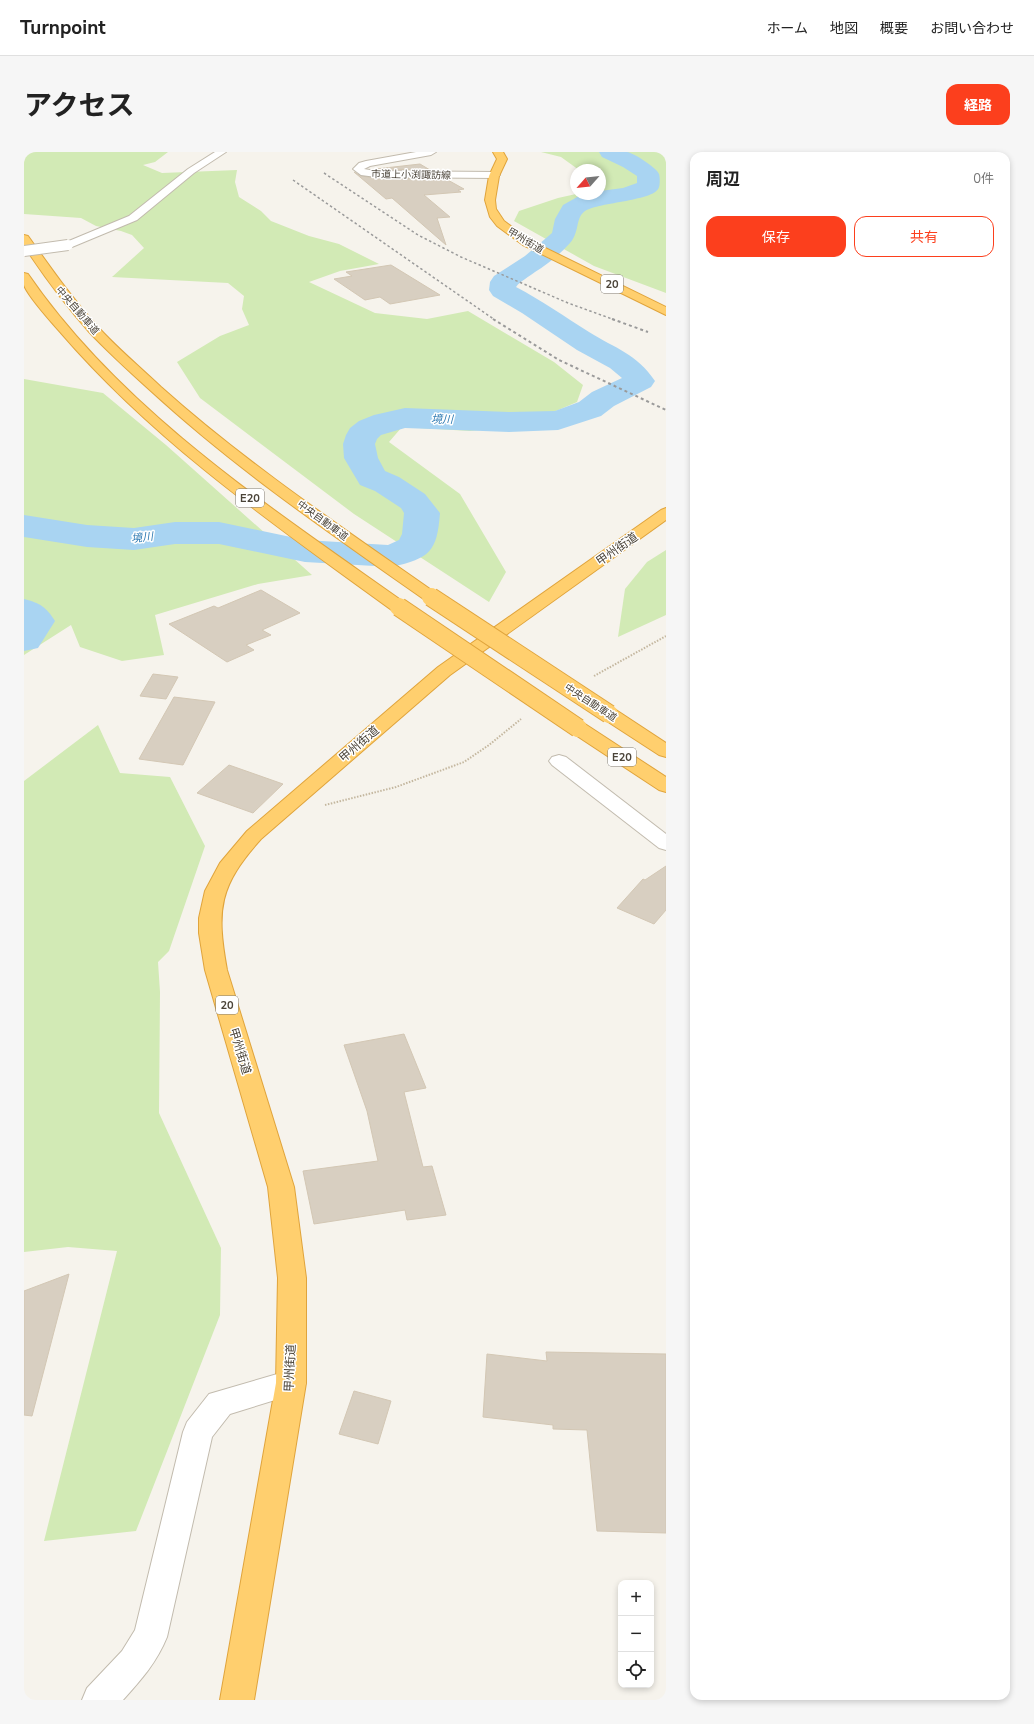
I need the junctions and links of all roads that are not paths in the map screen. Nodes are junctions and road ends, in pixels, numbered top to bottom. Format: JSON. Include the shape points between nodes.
{"nodes":[{"id":1,"x":220,"y":152,"type":"edge"},
{"id":2,"x":431,"y":152,"type":"edge"},
{"id":3,"x":498,"y":152,"type":"edge"},
{"id":4,"x":495,"y":175,"type":"junction"},
{"id":5,"x":24,"y":238,"type":"edge"},
{"id":6,"x":24,"y":251,"type":"edge"},
{"id":7,"x":24,"y":276,"type":"edge"},
{"id":8,"x":666,"y":311,"type":"edge"},
{"id":9,"x":666,"y":513,"type":"edge"},
{"id":10,"x":666,"y":751,"type":"edge"},
{"id":11,"x":559,"y":761,"type":"dead end"},
{"id":12,"x":666,"y":786,"type":"edge"},
{"id":13,"x":666,"y":844,"type":"edge"},
{"id":14,"x":291,"y":1383,"type":"junction"},
{"id":15,"x":99,"y":1700,"type":"edge"},
{"id":16,"x":237,"y":1700,"type":"edge"}],
"edges":[{"from":1,"to":6,"type":"street","bridge":true,"via":[[191,171],[133,218],[68,244]]},
{"from":2,"to":4,"type":"street","name":"市道上小渕諏訪線","via":[[369,163],[358,169],[364,173],[376,174]]},
{"from":3,"to":4,"type":"highway","name":"甲州街道","number":"20","via":[[502,159]]},
{"from":4,"to":8,"type":"highway","name":"甲州街道","number":"20","via":[[489,200],[490,209],[512,234]]},
{"from":5,"to":10,"type":"highway","name":"中央自動車道","number":"E20","bridge":true,"via":[[48,275],[112,348],[164,397],[238,457],[431,597]]},
{"from":7,"to":12,"type":"highway","name":"中央自動車道","number":"E20","bridge":true,"via":[[67,332],[110,378],[172,436],[275,517],[399,607]]},
{"from":9,"to":14,"type":"highway","name":"甲州街道","number":"20","via":[[444,671],[254,835],[233,857],[220,880],[210,909],[210,934],[216,970],[281,1187],[292,1278]]},
{"from":11,"to":13,"type":"street"},
{"from":14,"to":15,"type":"street","via":[[220,1403],[198,1432],[150,1637],[134,1663]]},
{"from":14,"to":16,"type":"highway","name":"甲州街道","number":"20"}]}
